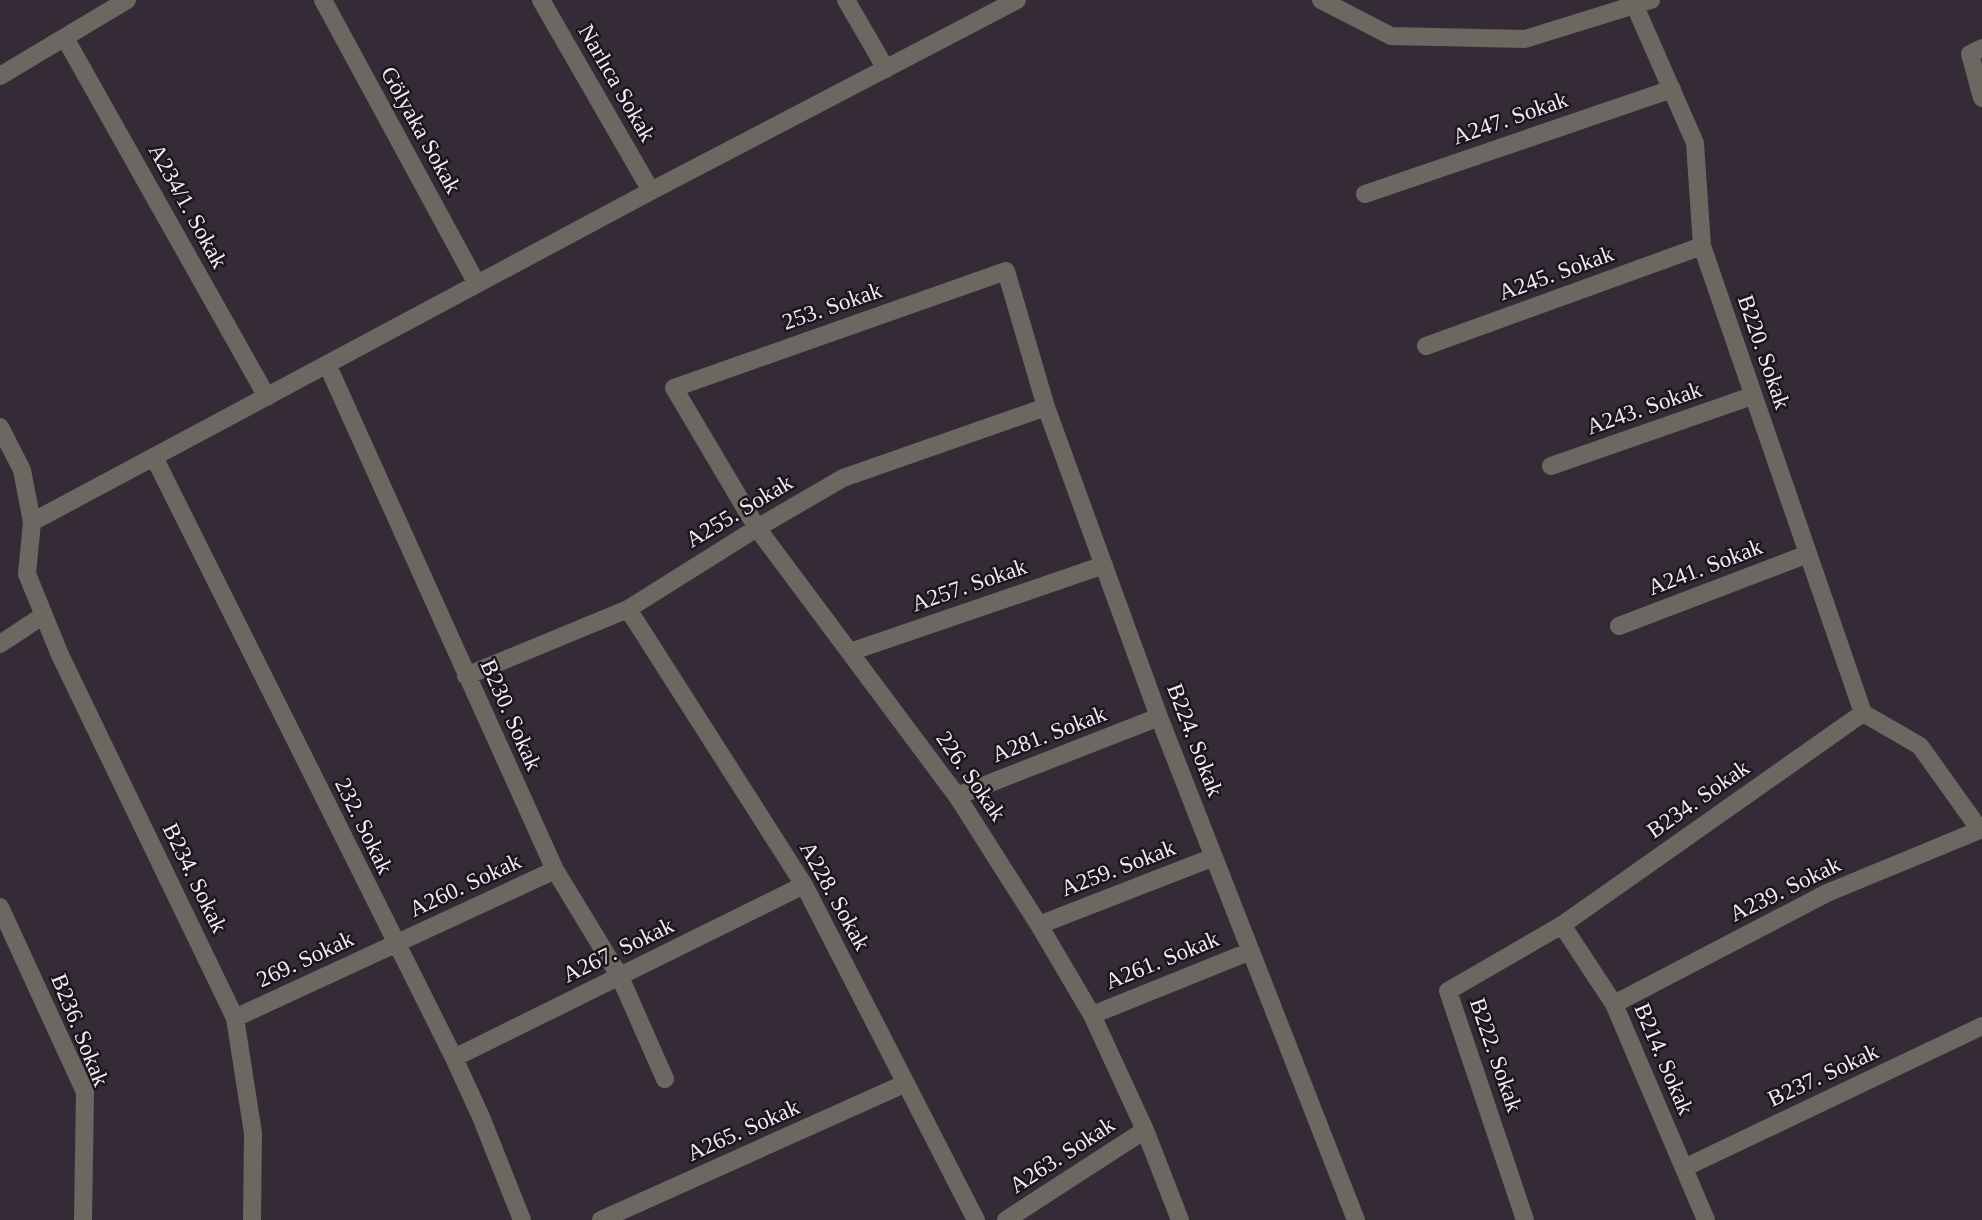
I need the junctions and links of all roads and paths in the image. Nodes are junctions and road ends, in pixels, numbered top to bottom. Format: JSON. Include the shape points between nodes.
{"nodes":[{"id":1,"x":127,"y":0,"type":"edge"},
{"id":2,"x":323,"y":0,"type":"edge"},
{"id":3,"x":541,"y":0,"type":"edge"},
{"id":4,"x":846,"y":0,"type":"edge"},
{"id":5,"x":1017,"y":0,"type":"edge"},
{"id":6,"x":1321,"y":0,"type":"edge"},
{"id":7,"x":1643,"y":3,"type":"edge"},
{"id":8,"x":65,"y":38,"type":"junction"},
{"id":9,"x":1982,"y":48,"type":"edge"},
{"id":10,"x":886,"y":69,"type":"junction"},
{"id":11,"x":0,"y":76,"type":"edge"},
{"id":12,"x":1672,"y":89,"type":"junction"},
{"id":13,"x":1982,"y":98,"type":"edge"},
{"id":14,"x":651,"y":191,"type":"junction"},
{"id":15,"x":1364,"y":194,"type":"dead end"},
{"id":16,"x":1702,"y":246,"type":"junction"},
{"id":17,"x":1006,"y":271,"type":"joint"},
{"id":18,"x":477,"y":284,"type":"junction"},
{"id":19,"x":1426,"y":346,"type":"dead end"},
{"id":20,"x":327,"y":365,"type":"junction"},
{"id":21,"x":674,"y":388,"type":"joint"},
{"id":22,"x":1752,"y":396,"type":"junction"},
{"id":23,"x":267,"y":397,"type":"junction"},
{"id":24,"x":1046,"y":407,"type":"junction"},
{"id":25,"x":0,"y":427,"type":"edge"},
{"id":26,"x":154,"y":457,"type":"junction"},
{"id":27,"x":1551,"y":466,"type":"dead end"},
{"id":28,"x":32,"y":522,"type":"junction"},
{"id":29,"x":757,"y":528,"type":"junction"},
{"id":30,"x":1808,"y":554,"type":"junction"},
{"id":31,"x":1104,"y":565,"type":"junction"},
{"id":32,"x":628,"y":609,"type":"junction"},
{"id":33,"x":44,"y":615,"type":"junction"},
{"id":34,"x":1619,"y":626,"type":"dead end"},
{"id":35,"x":0,"y":644,"type":"edge"},
{"id":36,"x":850,"y":652,"type":"junction"},
{"id":37,"x":466,"y":676,"type":"junction"},
{"id":38,"x":1863,"y":713,"type":"junction"},
{"id":39,"x":1159,"y":717,"type":"junction"},
{"id":40,"x":957,"y":796,"type":"junction"},
{"id":41,"x":1981,"y":829,"type":"edge"},
{"id":42,"x":1214,"y":857,"type":"junction"},
{"id":43,"x":555,"y":870,"type":"junction"},
{"id":44,"x":804,"y":884,"type":"junction"},
{"id":45,"x":0,"y":907,"type":"edge"},
{"id":46,"x":1039,"y":925,"type":"junction"},
{"id":47,"x":1562,"y":925,"type":"junction"},
{"id":48,"x":395,"y":943,"type":"junction"},
{"id":49,"x":1251,"y":951,"type":"junction"},
{"id":50,"x":620,"y":977,"type":"junction"},
{"id":51,"x":1614,"y":1004,"type":"junction"},
{"id":52,"x":1092,"y":1015,"type":"junction"},
{"id":53,"x":235,"y":1018,"type":"junction"},
{"id":54,"x":1982,"y":1026,"type":"edge"},
{"id":55,"x":454,"y":1058,"type":"junction"},
{"id":56,"x":665,"y":1079,"type":"dead end"},
{"id":57,"x":904,"y":1084,"type":"junction"},
{"id":58,"x":1145,"y":1130,"type":"junction"},
{"id":59,"x":1684,"y":1167,"type":"junction"},
{"id":60,"x":1009,"y":1219,"type":"edge"},
{"id":61,"x":83,"y":1220,"type":"edge"},
{"id":62,"x":253,"y":1220,"type":"edge"},
{"id":63,"x":522,"y":1220,"type":"edge"},
{"id":64,"x":601,"y":1220,"type":"edge"},
{"id":65,"x":975,"y":1220,"type":"edge"},
{"id":66,"x":1180,"y":1220,"type":"edge"},
{"id":67,"x":1356,"y":1220,"type":"edge"},
{"id":68,"x":1525,"y":1220,"type":"edge"},
{"id":69,"x":1706,"y":1220,"type":"edge"}],
"edges":[{"from":1,"to":8,"type":"street"},
{"from":2,"to":18,"type":"street","name":"Gölyaka Sokak"},
{"from":3,"to":14,"type":"street","name":"Narlıca Sokak"},
{"from":4,"to":10,"type":"street"},
{"from":5,"to":10,"type":"street"},
{"from":6,"to":7,"type":"street","via":[[1391,36],[1525,38]]},
{"from":7,"to":12,"type":"street","name":"B220. Sokak"},
{"from":8,"to":11,"type":"street"},
{"from":8,"to":23,"type":"street","name":"A234/1. Sokak"},
{"from":9,"to":13,"type":"street","via":[[1970,54]]},
{"from":10,"to":14,"type":"street"},
{"from":12,"to":15,"type":"street","name":"A247. Sokak"},
{"from":12,"to":16,"type":"street","name":"B220. Sokak","via":[[1695,143]]},
{"from":14,"to":18,"type":"street"},
{"from":16,"to":19,"type":"street","name":"A245. Sokak"},
{"from":16,"to":22,"type":"street","name":"B220. Sokak"},
{"from":17,"to":21,"type":"street","name":"253. Sokak"},
{"from":17,"to":24,"type":"street","name":"B224. Sokak"},
{"from":18,"to":20,"type":"street"},
{"from":20,"to":23,"type":"street"},
{"from":20,"to":37,"type":"street","name":"B230. Sokak"},
{"from":21,"to":29,"type":"street","name":"226. Sokak"},
{"from":22,"to":27,"type":"street","name":"A243. Sokak"},
{"from":22,"to":30,"type":"street","name":"B220. Sokak"},
{"from":23,"to":26,"type":"street"},
{"from":24,"to":29,"type":"street","name":"A255. Sokak","via":[[843,478]]},
{"from":24,"to":31,"type":"street","name":"B224. Sokak"},
{"from":25,"to":28,"type":"street","via":[[22,470]]},
{"from":26,"to":28,"type":"street"},
{"from":26,"to":48,"type":"street","name":"232. Sokak"},
{"from":28,"to":33,"type":"street","name":"B234. Sokak","via":[[27,574]]},
{"from":29,"to":32,"type":"street","name":"A255. Sokak"},
{"from":29,"to":36,"type":"street","name":"226. Sokak"},
{"from":30,"to":34,"type":"street","name":"A241. Sokak"},
{"from":30,"to":38,"type":"street","name":"B220. Sokak"},
{"from":31,"to":36,"type":"street","name":"A257. Sokak"},
{"from":31,"to":39,"type":"street","name":"B224. Sokak"},
{"from":32,"to":37,"type":"street","name":"A255. Sokak"},
{"from":32,"to":44,"type":"street","name":"A228. Sokak"},
{"from":33,"to":35,"type":"street"},
{"from":33,"to":53,"type":"street","name":"B234. Sokak"},
{"from":36,"to":40,"type":"street","name":"226. Sokak"},
{"from":37,"to":43,"type":"street","name":"B230. Sokak"},
{"from":38,"to":41,"type":"street","via":[[1920,746]]},
{"from":38,"to":47,"type":"street","name":"B234. Sokak"},
{"from":39,"to":40,"type":"street","name":"A281. Sokak"},
{"from":39,"to":42,"type":"street","name":"B224. Sokak"},
{"from":40,"to":46,"type":"street","name":"226. Sokak"},
{"from":41,"to":51,"type":"street","name":"A239. Sokak","via":[[1826,893]]},
{"from":42,"to":46,"type":"street","name":"A259. Sokak"},
{"from":42,"to":49,"type":"street","name":"B224. Sokak"},
{"from":43,"to":48,"type":"street","name":"A260. Sokak"},
{"from":43,"to":50,"type":"street","name":"B230. Sokak"},
{"from":44,"to":50,"type":"street","name":"A267. Sokak"},
{"from":44,"to":57,"type":"street","name":"A228. Sokak"},
{"from":45,"to":61,"type":"street","name":"B236. Sokak","via":[[85,1092]]},
{"from":46,"to":52,"type":"street","name":"226. Sokak"},
{"from":47,"to":51,"type":"street","name":"B214. Sokak"},
{"from":47,"to":68,"type":"street","name":"B222. Sokak","via":[[1448,991]]},
{"from":48,"to":53,"type":"street","name":"269. Sokak"},
{"from":48,"to":55,"type":"street","name":"232. Sokak"},
{"from":49,"to":52,"type":"street","name":"A261. Sokak"},
{"from":49,"to":67,"type":"street","name":"B224. Sokak"},
{"from":50,"to":55,"type":"street","name":"A267. Sokak"},
{"from":50,"to":56,"type":"street","name":"B230. Sokak"},
{"from":51,"to":59,"type":"street","name":"B214. Sokak"},
{"from":52,"to":58,"type":"street","name":"226. Sokak"},
{"from":53,"to":62,"type":"street","name":"B234. Sokak","via":[[253,1133]]},
{"from":54,"to":59,"type":"street","name":"B237. Sokak"},
{"from":55,"to":63,"type":"street","name":"232. Sokak"},
{"from":57,"to":64,"type":"street","name":"A265. Sokak"},
{"from":57,"to":65,"type":"street","name":"A228. Sokak"},
{"from":58,"to":60,"type":"street","name":"A263. Sokak"},
{"from":58,"to":66,"type":"street","name":"226. Sokak"},
{"from":59,"to":69,"type":"street","name":"B214. Sokak"}]}
